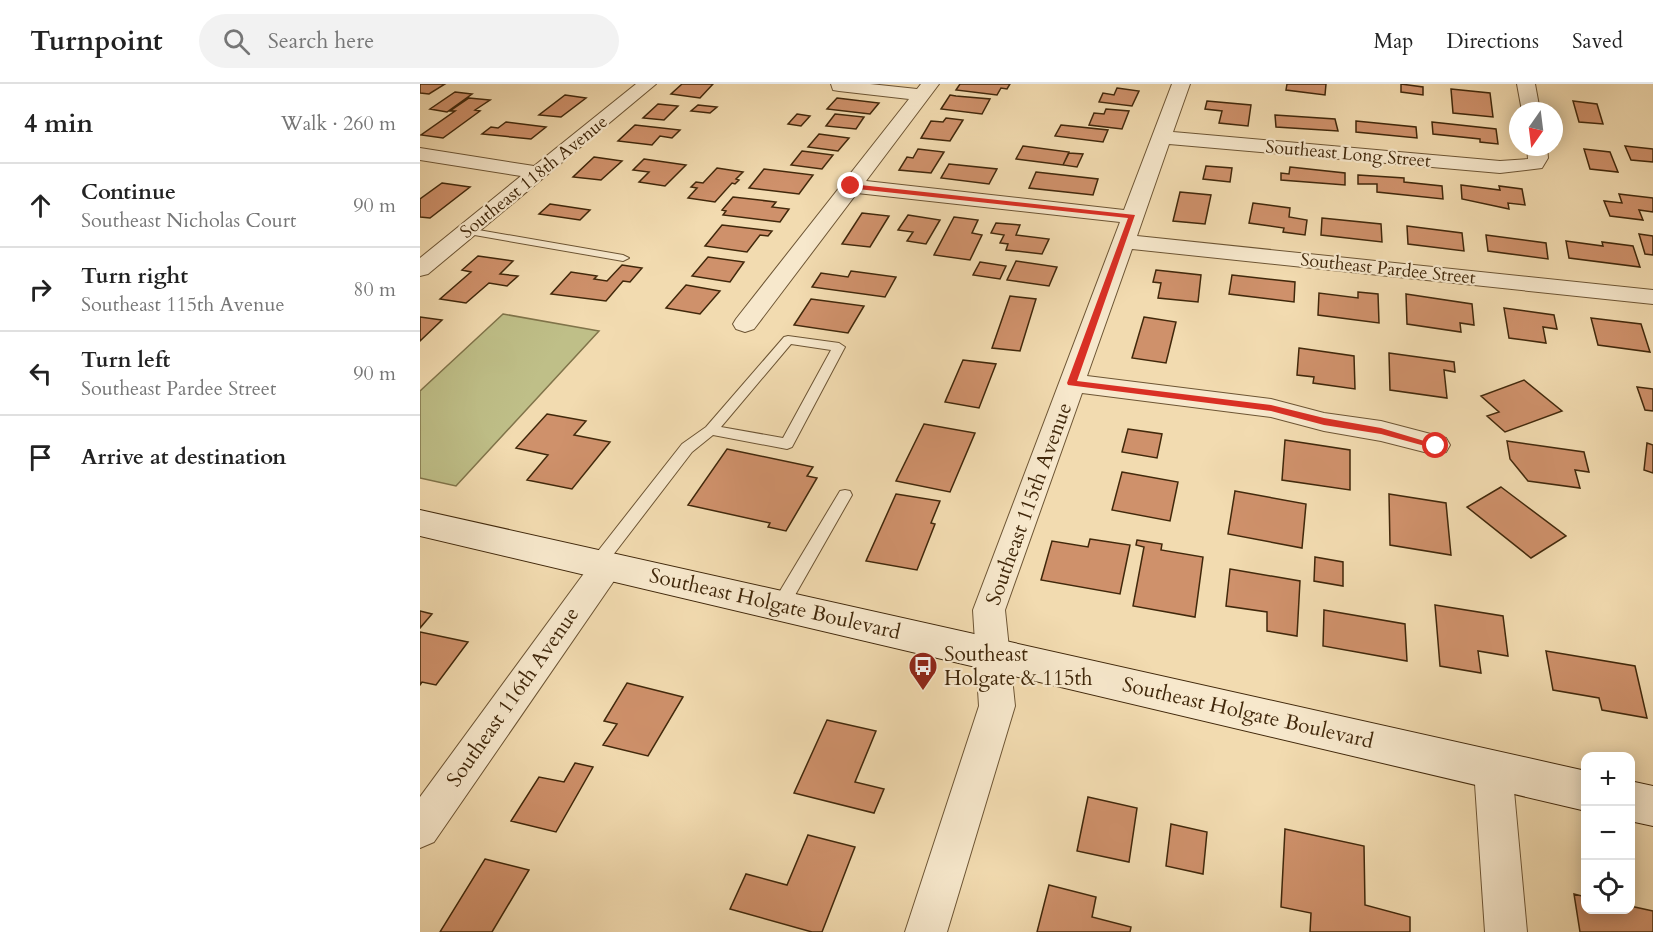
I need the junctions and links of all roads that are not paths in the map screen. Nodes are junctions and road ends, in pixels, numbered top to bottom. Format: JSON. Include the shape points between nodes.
{"nodes":[{"id":1,"x":647,"y":84,"type":"edge"},
{"id":2,"x":1181,"y":84,"type":"edge"},
{"id":3,"x":1526,"y":84,"type":"edge"},
{"id":4,"x":839,"y":86,"type":"dead end"},
{"id":5,"x":925,"y":90,"type":"edge"},
{"id":6,"x":1529,"y":102,"type":"edge"},
{"id":7,"x":1161,"y":137,"type":"junction"},
{"id":8,"x":420,"y":154,"type":"edge"},
{"id":9,"x":1533,"y":156,"type":"edge"},
{"id":10,"x":539,"y":173,"type":"junction"},
{"id":11,"x":851,"y":186,"type":"junction"},
{"id":12,"x":1132,"y":217,"type":"junction"},
{"id":13,"x":467,"y":231,"type":"junction"},
{"id":14,"x":1124,"y":241,"type":"junction"},
{"id":15,"x":623,"y":258,"type":"dead end"},
{"id":16,"x":420,"y":269,"type":"edge"},
{"id":17,"x":1653,"y":297,"type":"edge"},
{"id":18,"x":745,"y":324,"type":"dead end"},
{"id":19,"x":1071,"y":383,"type":"junction"},
{"id":20,"x":711,"y":430,"type":"junction"},
{"id":21,"x":1436,"y":446,"type":"dead end"},
{"id":22,"x":845,"y":495,"type":"dead end"},
{"id":23,"x":420,"y":523,"type":"edge"},
{"id":24,"x":602,"y":565,"type":"junction"},
{"id":25,"x":780,"y":606,"type":"junction"},
{"id":26,"x":993,"y":655,"type":"junction"},
{"id":27,"x":1493,"y":769,"type":"junction"},
{"id":28,"x":1581,"y":790,"type":"edge"},
{"id":29,"x":1635,"y":802,"type":"edge"},
{"id":30,"x":1653,"y":806,"type":"edge"},
{"id":31,"x":420,"y":829,"type":"edge"},
{"id":32,"x":926,"y":932,"type":"edge"},
{"id":33,"x":1506,"y":932,"type":"edge"}],
"edges":[{"from":1,"to":10,"type":"street","name":"Southeast 118th Avenue"},
{"from":2,"to":7,"type":"street","name":"Southeast 115th Avenue"},
{"from":3,"to":6,"type":"street"},
{"from":4,"to":5,"type":"street"},
{"from":5,"to":11,"type":"street"},
{"from":7,"to":9,"type":"street","name":"Southeast Long Street","via":[[1500,167]]},
{"from":7,"to":12,"type":"street","name":"Southeast 115th Avenue"},
{"from":8,"to":10,"type":"street"},
{"from":10,"to":13,"type":"street","name":"Southeast 118th Avenue"},
{"from":11,"to":12,"type":"street"},
{"from":11,"to":18,"type":"street"},
{"from":12,"to":14,"type":"street","name":"Southeast 115th Avenue"},
{"from":13,"to":15,"type":"lane"},
{"from":13,"to":16,"type":"street","name":"Southeast 118th Avenue"},
{"from":14,"to":17,"type":"street","name":"Southeast Pardee Street"},
{"from":14,"to":19,"type":"street","name":"Southeast 115th Avenue"},
{"from":19,"to":21,"type":"street","via":[[1271,408]]},
{"from":19,"to":26,"type":"street","name":"Southeast 115th Avenue","via":[[989,610]]},
{"from":20,"to":20,"type":"lane","via":[[787,444],[839,346],[788,340]]},
{"from":20,"to":24,"type":"lane","via":[[687,448]]},
{"from":22,"to":25,"type":"lane"},
{"from":23,"to":24,"type":"main road","name":"Southeast Holgate Boulevard"},
{"from":24,"to":25,"type":"main road","name":"Southeast Holgate Boulevard"},
{"from":24,"to":31,"type":"street","name":"Southeast 116th Avenue"},
{"from":25,"to":26,"type":"main road","name":"Southeast Holgate Boulevard"},
{"from":26,"to":27,"type":"main road","name":"Southeast Holgate Boulevard"},
{"from":26,"to":32,"type":"street","name":"Southeast 115th Avenue","via":[[997,706]]},
{"from":27,"to":28,"type":"main road","name":"Southeast Holgate Boulevard"},
{"from":27,"to":33,"type":"street"},
{"from":29,"to":30,"type":"main road"}]}
